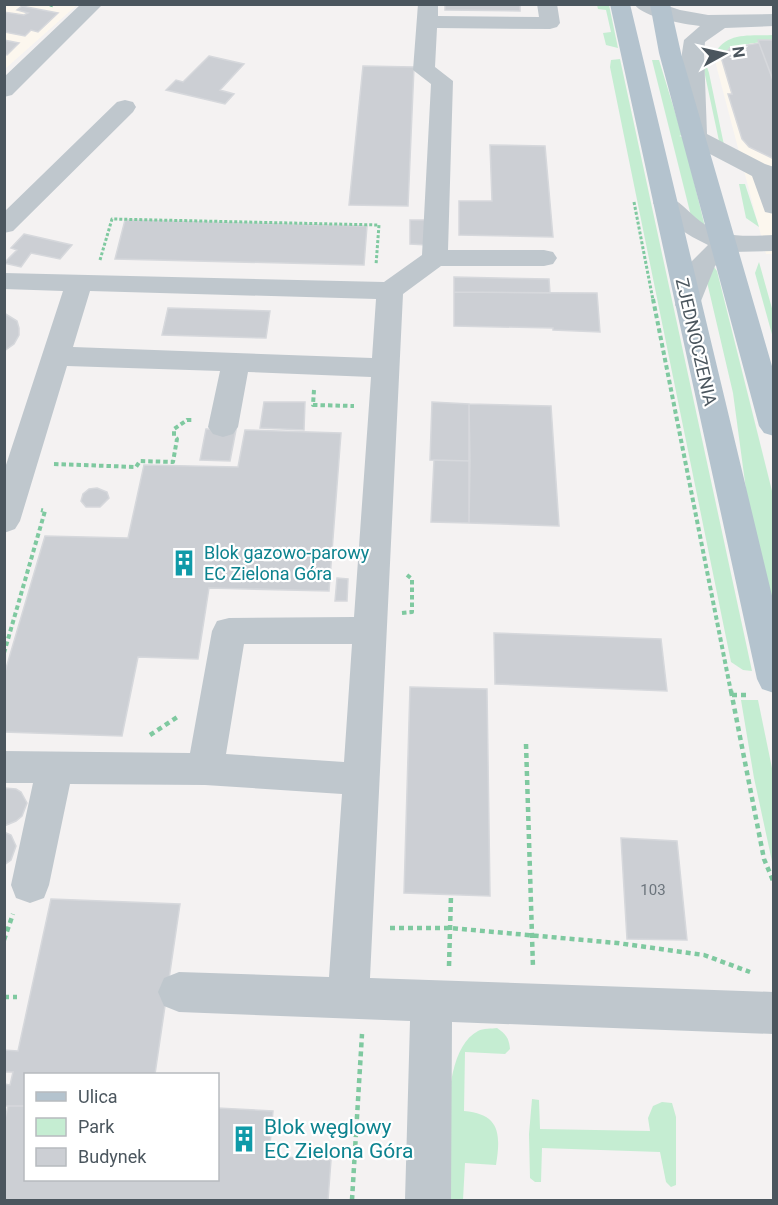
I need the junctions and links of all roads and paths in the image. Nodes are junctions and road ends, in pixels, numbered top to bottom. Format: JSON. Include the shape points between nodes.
{"nodes":[{"id":1,"x":547,"y":4,"type":"edge"},
{"id":2,"x":620,"y":4,"type":"edge"},
{"id":3,"x":89,"y":5,"type":"edge"},
{"id":4,"x":655,"y":7,"type":"edge"},
{"id":5,"x":774,"y":8,"type":"edge"},
{"id":6,"x":713,"y":11,"type":"edge"},
{"id":7,"x":428,"y":13,"type":"edge"},
{"id":8,"x":774,"y":20,"type":"edge"},
{"id":9,"x":629,"y":48,"type":"junction"},
{"id":10,"x":4,"y":90,"type":"edge"},
{"id":11,"x":125,"y":107,"type":"dead end"},
{"id":12,"x":695,"y":136,"type":"junction"},
{"id":13,"x":768,"y":173,"type":"edge"},
{"id":14,"x":633,"y":199,"type":"dead end"},
{"id":15,"x":665,"y":203,"type":"junction"},
{"id":16,"x":774,"y":207,"type":"edge"},
{"id":17,"x":4,"y":226,"type":"edge"},
{"id":18,"x":774,"y":243,"type":"edge"},
{"id":19,"x":725,"y":244,"type":"junction"},
{"id":20,"x":435,"y":258,"type":"junction"},
{"id":21,"x":544,"y":258,"type":"dead end"},
{"id":22,"x":367,"y":266,"type":"dead end"},
{"id":23,"x":89,"y":274,"type":"junction"},
{"id":24,"x":4,"y":281,"type":"edge"},
{"id":25,"x":390,"y":291,"type":"junction"},
{"id":26,"x":688,"y":305,"type":"junction"},
{"id":27,"x":56,"y":356,"type":"junction"},
{"id":28,"x":236,"y":362,"type":"junction"},
{"id":29,"x":386,"y":368,"type":"junction"},
{"id":30,"x":774,"y":426,"type":"edge"},
{"id":31,"x":223,"y":427,"type":"dead end"},
{"id":32,"x":4,"y":521,"type":"edge"},
{"id":33,"x":370,"y":630,"type":"junction"},
{"id":34,"x":774,"y":679,"type":"edge"},
{"id":35,"x":186,"y":711,"type":"dead end"},
{"id":36,"x":148,"y":736,"type":"dead end"},
{"id":37,"x":525,"y":744,"type":"dead end"},
{"id":38,"x":4,"y":767,"type":"edge"},
{"id":39,"x":55,"y":767,"type":"junction"},
{"id":40,"x":205,"y":769,"type":"junction"},
{"id":41,"x":361,"y":778,"type":"junction"},
{"id":42,"x":774,"y":883,"type":"edge"},
{"id":43,"x":451,"y":895,"type":"dead end"},
{"id":44,"x":22,"y":897,"type":"joint"},
{"id":45,"x":385,"y":928,"type":"dead end"},
{"id":46,"x":450,"y":928,"type":"junction"},
{"id":47,"x":532,"y":936,"type":"junction"},
{"id":48,"x":4,"y":940,"type":"edge"},
{"id":49,"x":752,"y":973,"type":"dead end"},
{"id":50,"x":179,"y":992,"type":"dead end"},
{"id":51,"x":4,"y":996,"type":"edge"},
{"id":52,"x":17,"y":997,"type":"dead end"},
{"id":53,"x":348,"y":998,"type":"junction"},
{"id":54,"x":440,"y":1001,"type":"junction"},
{"id":55,"x":774,"y":1013,"type":"edge"},
{"id":56,"x":428,"y":1200,"type":"edge"}],
"edges":[{"from":1,"to":7,"type":"street","via":[[550,23]]},
{"from":2,"to":9,"type":"main road","name":"ZJEDNOCZENIA"},
{"from":3,"to":10,"type":"street"},
{"from":4,"to":6,"type":"street"},
{"from":4,"to":9,"type":"street"},
{"from":4,"to":12,"type":"main road"},
{"from":5,"to":6,"type":"street"},
{"from":6,"to":8,"type":"street"},
{"from":6,"to":12,"type":"street","via":[[695,40],[693,53]]},
{"from":7,"to":20,"type":"street","via":[[424,70],[442,81]]},
{"from":9,"to":15,"type":"main road","name":"ZJEDNOCZENIA"},
{"from":11,"to":17,"type":"street"},
{"from":12,"to":13,"type":"street"},
{"from":12,"to":19,"type":"main road"},
{"from":13,"to":16,"type":"street"},
{"from":14,"to":42,"type":"path","via":[[764,859]]},
{"from":15,"to":19,"type":"street","via":[[693,228]]},
{"from":15,"to":26,"type":"main road","name":"ZJEDNOCZENIA"},
{"from":18,"to":19,"type":"street"},
{"from":19,"to":26,"type":"street","via":[[703,263]]},
{"from":19,"to":30,"type":"main road"},
{"from":20,"to":21,"type":"street"},
{"from":20,"to":25,"type":"street"},
{"from":22,"to":23,"type":"path","via":[[376,266],[379,225],[112,219]]},
{"from":23,"to":24,"type":"street"},
{"from":23,"to":25,"type":"street"},
{"from":23,"to":27,"type":"street"},
{"from":25,"to":29,"type":"street"},
{"from":26,"to":34,"type":"main road","name":"ZJEDNOCZENIA"},
{"from":27,"to":28,"type":"street"},
{"from":27,"to":32,"type":"street"},
{"from":28,"to":29,"type":"street"},
{"from":28,"to":31,"type":"street"},
{"from":29,"to":33,"type":"street"},
{"from":33,"to":40,"type":"street","via":[[229,631]]},
{"from":33,"to":41,"type":"street"},
{"from":35,"to":36,"type":"path"},
{"from":37,"to":47,"type":"path"},
{"from":38,"to":39,"type":"street"},
{"from":39,"to":40,"type":"street"},
{"from":39,"to":44,"type":"street"},
{"from":40,"to":41,"type":"street"},
{"from":41,"to":53,"type":"street"},
{"from":43,"to":46,"type":"path"},
{"from":44,"to":48,"type":"path"},
{"from":45,"to":46,"type":"path"},
{"from":46,"to":47,"type":"path"},
{"from":46,"to":54,"type":"path"},
{"from":47,"to":49,"type":"path","via":[[704,955]]},
{"from":50,"to":53,"type":"street"},
{"from":51,"to":52,"type":"path"},
{"from":53,"to":54,"type":"street"},
{"from":54,"to":55,"type":"street"},
{"from":54,"to":56,"type":"street"}]}
